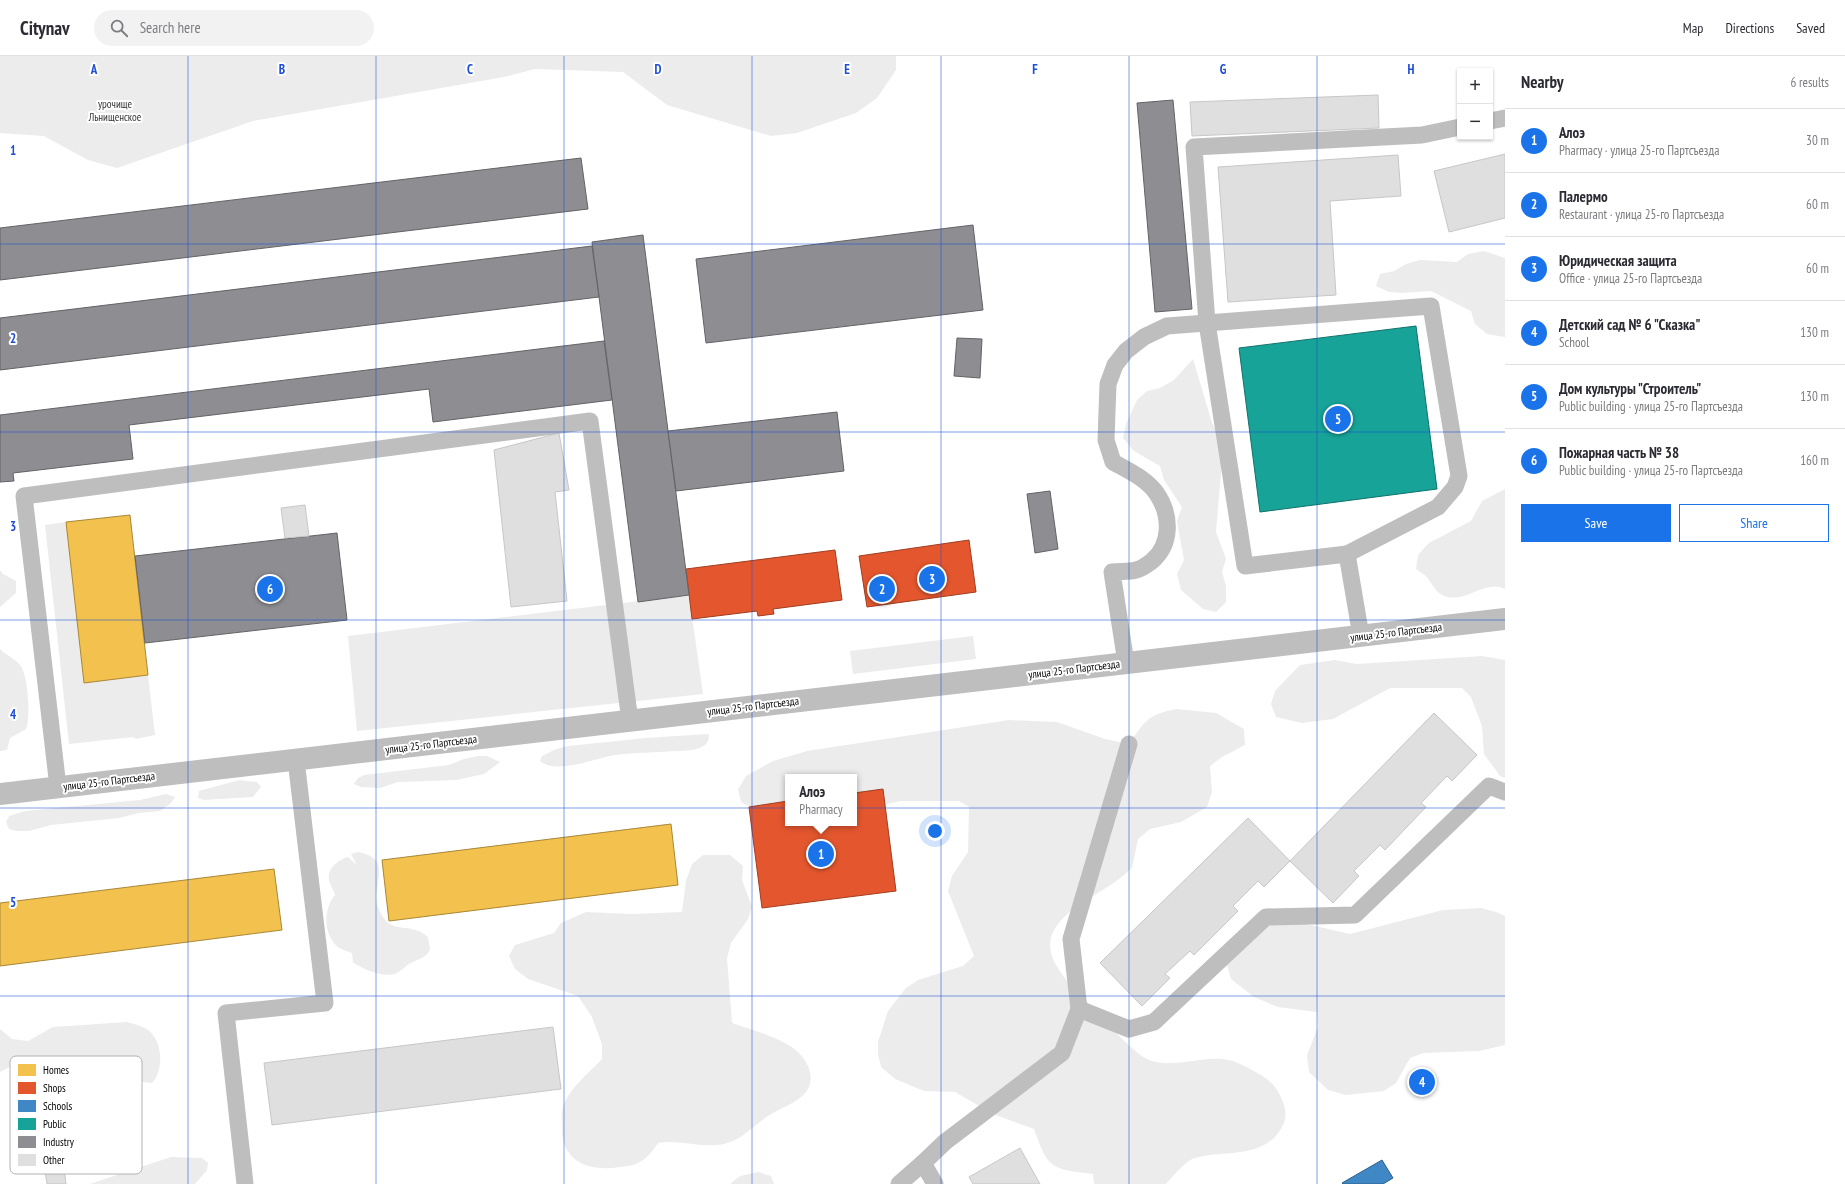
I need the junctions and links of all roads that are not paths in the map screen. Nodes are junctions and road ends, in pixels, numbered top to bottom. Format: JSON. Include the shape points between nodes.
{"nodes":[{"id":1,"x":1505,"y":118,"type":"edge"},
{"id":2,"x":1493,"y":120,"type":"edge"},
{"id":3,"x":1457,"y":128,"type":"edge"},
{"id":4,"x":1207,"y":323,"type":"junction"},
{"id":5,"x":1347,"y":554,"type":"junction"},
{"id":6,"x":1505,"y":619,"type":"edge"},
{"id":7,"x":1361,"y":636,"type":"junction"},
{"id":8,"x":1126,"y":663,"type":"junction"},
{"id":9,"x":630,"y":721,"type":"junction"},
{"id":10,"x":1129,"y":744,"type":"dead end"},
{"id":11,"x":296,"y":760,"type":"junction"},
{"id":12,"x":58,"y":787,"type":"junction"},
{"id":13,"x":1505,"y":792,"type":"edge"},
{"id":14,"x":0,"y":794,"type":"edge"},
{"id":15,"x":1079,"y":1009,"type":"junction"},
{"id":16,"x":923,"y":1163,"type":"junction"},
{"id":17,"x":245,"y":1184,"type":"edge"},
{"id":18,"x":899,"y":1184,"type":"edge"},
{"id":19,"x":935,"y":1184,"type":"edge"}],
"edges":[{"from":1,"to":2,"type":"lane"},
{"from":3,"to":4,"type":"lane","via":[[1422,135],[1194,147]]},
{"from":4,"to":5,"type":"lane","via":[[1246,566]]},
{"from":4,"to":5,"type":"lane","via":[[1432,306],[1459,476],[1455,487],[1438,507]]},
{"from":4,"to":8,"type":"lane","via":[[1167,326],[1144,338],[1126,351],[1115,365],[1108,384],[1106,440],[1113,462],[1143,480],[1157,494],[1165,509],[1167,526],[1166,542],[1159,555],[1137,570],[1112,572]]},
{"from":5,"to":7,"type":"lane"},
{"from":6,"to":7,"type":"street","name":"улица 25-го Партсъезда"},
{"from":7,"to":8,"type":"street","name":"улица 25-го Партсъезда"},
{"from":8,"to":9,"type":"street","name":"улица 25-го Партсъезда"},
{"from":9,"to":11,"type":"street","name":"улица 25-го Партсъезда"},
{"from":9,"to":12,"type":"lane","via":[[590,421],[24,496]]},
{"from":10,"to":15,"type":"lane","via":[[1071,939]]},
{"from":11,"to":12,"type":"street","name":"улица 25-го Партсъезда"},
{"from":11,"to":17,"type":"lane","via":[[325,1003],[226,1013]]},
{"from":12,"to":14,"type":"street","name":"улица 25-го Партсъезда"},
{"from":13,"to":15,"type":"lane","via":[[1489,786],[1355,915],[1266,917],[1154,1022],[1129,1029]]},
{"from":15,"to":16,"type":"lane","via":[[1062,1054],[945,1142]]},
{"from":16,"to":18,"type":"lane"},
{"from":16,"to":19,"type":"lane"}]}
